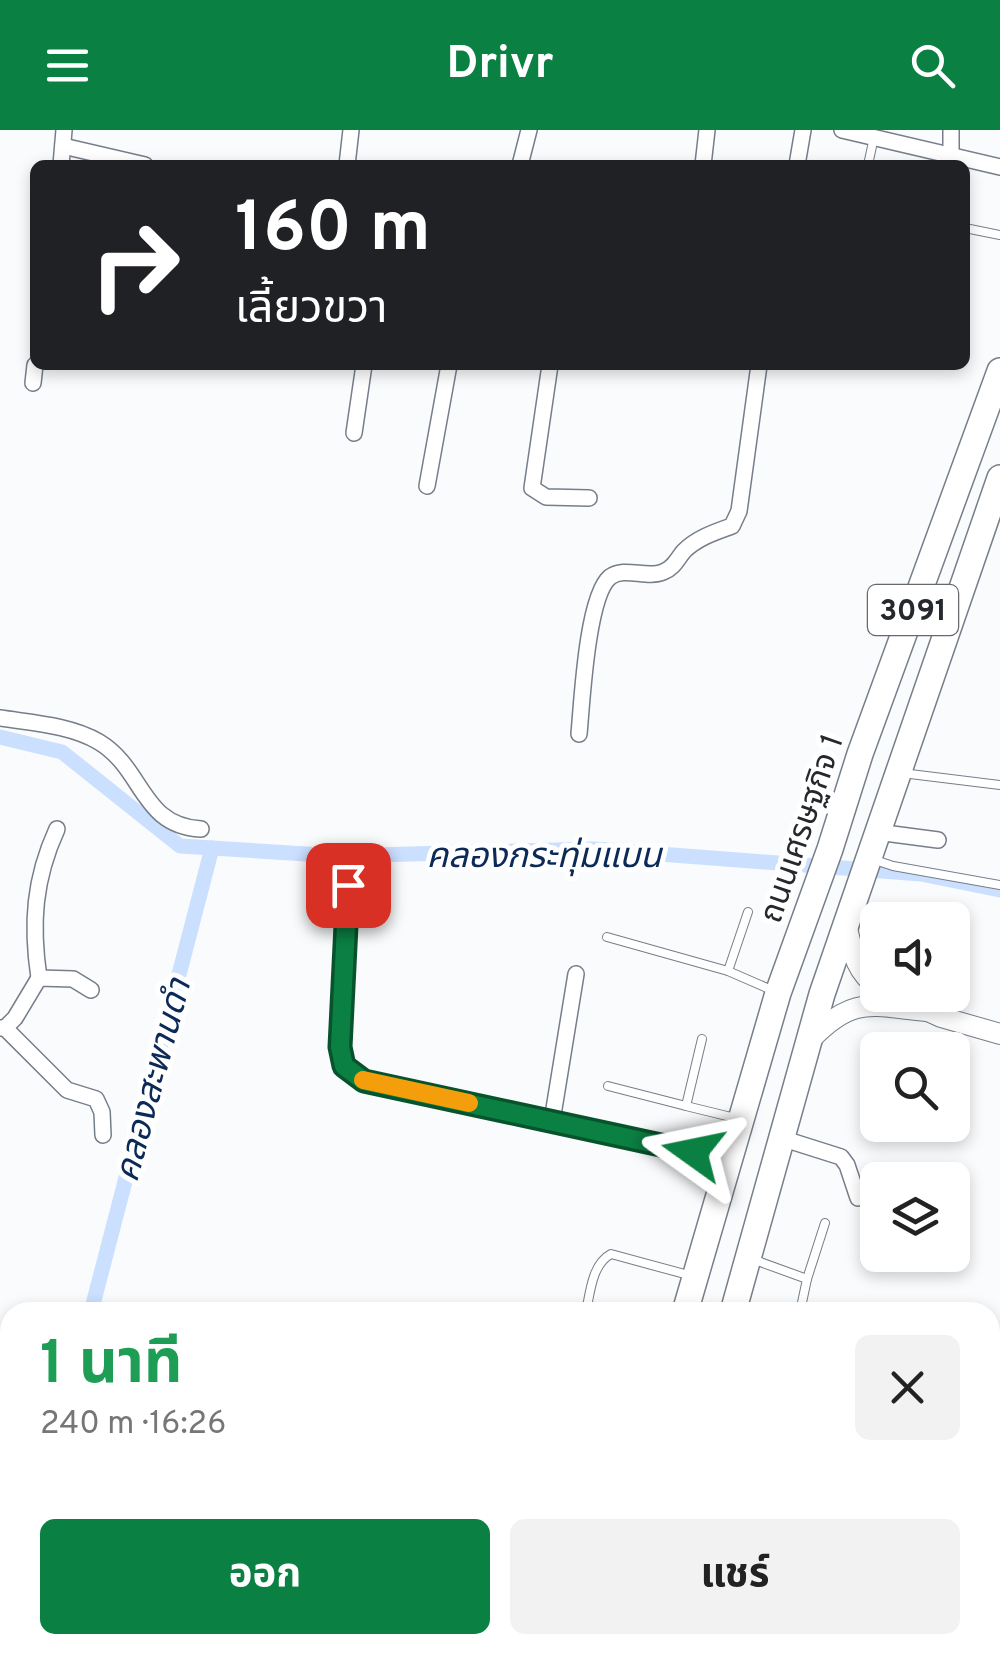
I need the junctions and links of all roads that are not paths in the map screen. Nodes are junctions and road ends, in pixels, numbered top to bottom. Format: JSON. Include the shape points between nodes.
{"nodes":[{"id":1,"x":351,"y":130,"type":"edge"},
{"id":2,"x":529,"y":130,"type":"edge"},
{"id":3,"x":708,"y":130,"type":"edge"},
{"id":4,"x":803,"y":130,"type":"edge"},
{"id":5,"x":842,"y":130,"type":"edge"},
{"id":6,"x":951,"y":130,"type":"edge"},
{"id":7,"x":874,"y":137,"type":"junction"},
{"id":8,"x":63,"y":138,"type":"edge"},
{"id":9,"x":951,"y":155,"type":"junction"},
{"id":10,"x":130,"y":160,"type":"edge"},
{"id":11,"x":348,"y":160,"type":"edge"},
{"id":12,"x":521,"y":160,"type":"edge"},
{"id":13,"x":704,"y":160,"type":"edge"},
{"id":14,"x":798,"y":160,"type":"edge"},
{"id":15,"x":869,"y":160,"type":"edge"},
{"id":16,"x":1000,"y":167,"type":"edge"},
{"id":17,"x":970,"y":229,"type":"edge"},
{"id":18,"x":1000,"y":235,"type":"edge"},
{"id":19,"x":34,"y":370,"type":"edge"},
{"id":20,"x":363,"y":370,"type":"edge"},
{"id":21,"x":448,"y":370,"type":"edge"},
{"id":22,"x":549,"y":370,"type":"edge"},
{"id":23,"x":758,"y":370,"type":"edge"},
{"id":24,"x":1000,"y":371,"type":"edge"},
{"id":25,"x":33,"y":384,"type":"dead end"},
{"id":26,"x":354,"y":433,"type":"dead end"},
{"id":27,"x":1000,"y":478,"type":"edge"},
{"id":28,"x":427,"y":486,"type":"dead end"},
{"id":29,"x":589,"y":498,"type":"dead end"},
{"id":30,"x":0,"y":718,"type":"edge"},
{"id":31,"x":580,"y":734,"type":"dead end"},
{"id":32,"x":898,"y":772,"type":"junction"},
{"id":33,"x":1000,"y":785,"type":"edge"},
{"id":34,"x":57,"y":829,"type":"dead end"},
{"id":35,"x":201,"y":829,"type":"dead end"},
{"id":36,"x":876,"y":832,"type":"junction"},
{"id":37,"x":938,"y":840,"type":"dead end"},
{"id":38,"x":867,"y":860,"type":"junction"},
{"id":39,"x":348,"y":885,"type":"dead end"},
{"id":40,"x":1000,"y":885,"type":"edge"},
{"id":41,"x":748,"y":912,"type":"dead end"},
{"id":42,"x":846,"y":922,"type":"junction"},
{"id":43,"x":607,"y":937,"type":"dead end"},
{"id":44,"x":860,"y":969,"type":"edge"},
{"id":45,"x":728,"y":971,"type":"junction"},
{"id":46,"x":576,"y":974,"type":"dead end"},
{"id":47,"x":39,"y":978,"type":"junction"},
{"id":48,"x":91,"y":990,"type":"dead end"},
{"id":49,"x":778,"y":993,"type":"junction"},
{"id":50,"x":860,"y":1006,"type":"edge"},
{"id":51,"x":930,"y":1012,"type":"edge"},
{"id":52,"x":3,"y":1028,"type":"edge"},
{"id":53,"x":1000,"y":1034,"type":"edge"},
{"id":54,"x":702,"y":1039,"type":"dead end"},
{"id":55,"x":809,"y":1041,"type":"junction"},
{"id":56,"x":608,"y":1086,"type":"dead end"},
{"id":57,"x":686,"y":1106,"type":"junction"},
{"id":58,"x":740,"y":1119,"type":"junction"},
{"id":59,"x":552,"y":1122,"type":"junction"},
{"id":60,"x":103,"y":1134,"type":"dead end"},
{"id":61,"x":781,"y":1138,"type":"junction"},
{"id":62,"x":728,"y":1160,"type":"junction"},
{"id":63,"x":858,"y":1198,"type":"dead end"},
{"id":64,"x":825,"y":1223,"type":"dead end"},
{"id":65,"x":748,"y":1257,"type":"junction"},
{"id":66,"x":696,"y":1277,"type":"junction"},
{"id":67,"x":807,"y":1279,"type":"junction"},
{"id":68,"x":589,"y":1302,"type":"edge"},
{"id":69,"x":688,"y":1302,"type":"edge"},
{"id":70,"x":736,"y":1302,"type":"edge"},
{"id":71,"x":802,"y":1302,"type":"edge"}],
"edges":[{"from":1,"to":11,"type":"street"},
{"from":2,"to":12,"type":"street"},
{"from":3,"to":13,"type":"street"},
{"from":4,"to":14,"type":"street"},
{"from":5,"to":7,"type":"street"},
{"from":6,"to":9,"type":"street"},
{"from":7,"to":9,"type":"street"},
{"from":7,"to":15,"type":"lane"},
{"from":8,"to":10,"type":"street"},
{"from":9,"to":16,"type":"street"},
{"from":17,"to":18,"type":"lane"},
{"from":19,"to":25,"type":"street"},
{"from":20,"to":26,"type":"street"},
{"from":21,"to":28,"type":"street"},
{"from":22,"to":29,"type":"street","via":[[532,488],[546,497]]},
{"from":23,"to":31,"type":"street","via":[[732,526],[702,538],[664,572],[620,573],[606,583],[584,673]]},
{"from":24,"to":49,"type":"main road","name":"ถนนเศรษฐกิจ 1","number":"3091"},
{"from":27,"to":32,"type":"main road","number":"3091"},
{"from":30,"to":35,"type":"street","via":[[96,740],[117,755],[170,823]]},
{"from":32,"to":33,"type":"lane"},
{"from":32,"to":36,"type":"main road","number":"3091"},
{"from":34,"to":47,"type":"street","via":[[36,888]]},
{"from":36,"to":37,"type":"street"},
{"from":36,"to":38,"type":"main road","number":"3091"},
{"from":38,"to":40,"type":"lane"},
{"from":38,"to":42,"type":"main road","number":"3091"},
{"from":39,"to":59,"type":"street","via":[[344,1066],[364,1081]]},
{"from":41,"to":45,"type":"lane"},
{"from":42,"to":44,"type":"street"},
{"from":42,"to":55,"type":"main road","number":"3091"},
{"from":43,"to":45,"type":"lane"},
{"from":45,"to":49,"type":"lane"},
{"from":46,"to":59,"type":"street"},
{"from":47,"to":48,"type":"street","via":[[72,979]]},
{"from":47,"to":52,"type":"street"},
{"from":49,"to":58,"type":"main road","name":"ถนนเศรษฐกิจ 1","number":"3091"},
{"from":50,"to":55,"type":"street","via":[[832,1018]]},
{"from":51,"to":53,"type":"street"},
{"from":52,"to":60,"type":"street","via":[[67,1090],[96,1098]]},
{"from":54,"to":57,"type":"lane"},
{"from":55,"to":61,"type":"main road","number":"3091"},
{"from":56,"to":57,"type":"lane"},
{"from":57,"to":58,"type":"lane"},
{"from":58,"to":62,"type":"main road","name":"ถนนเศรษฐกิจ 1","number":"3091"},
{"from":59,"to":62,"type":"street"},
{"from":61,"to":63,"type":"street","via":[[841,1157]]},
{"from":61,"to":65,"type":"main road","number":"3091"},
{"from":62,"to":66,"type":"main road","name":"ถนนเศรษฐกิจ 1","number":"3091"},
{"from":64,"to":67,"type":"lane"},
{"from":65,"to":67,"type":"lane"},
{"from":65,"to":70,"type":"main road","number":"3091"},
{"from":66,"to":68,"type":"lane","via":[[611,1254],[602,1259]]},
{"from":66,"to":69,"type":"main road","name":"ถนนเศรษฐกิจ 1","number":"3091"},
{"from":67,"to":71,"type":"lane"}]}
